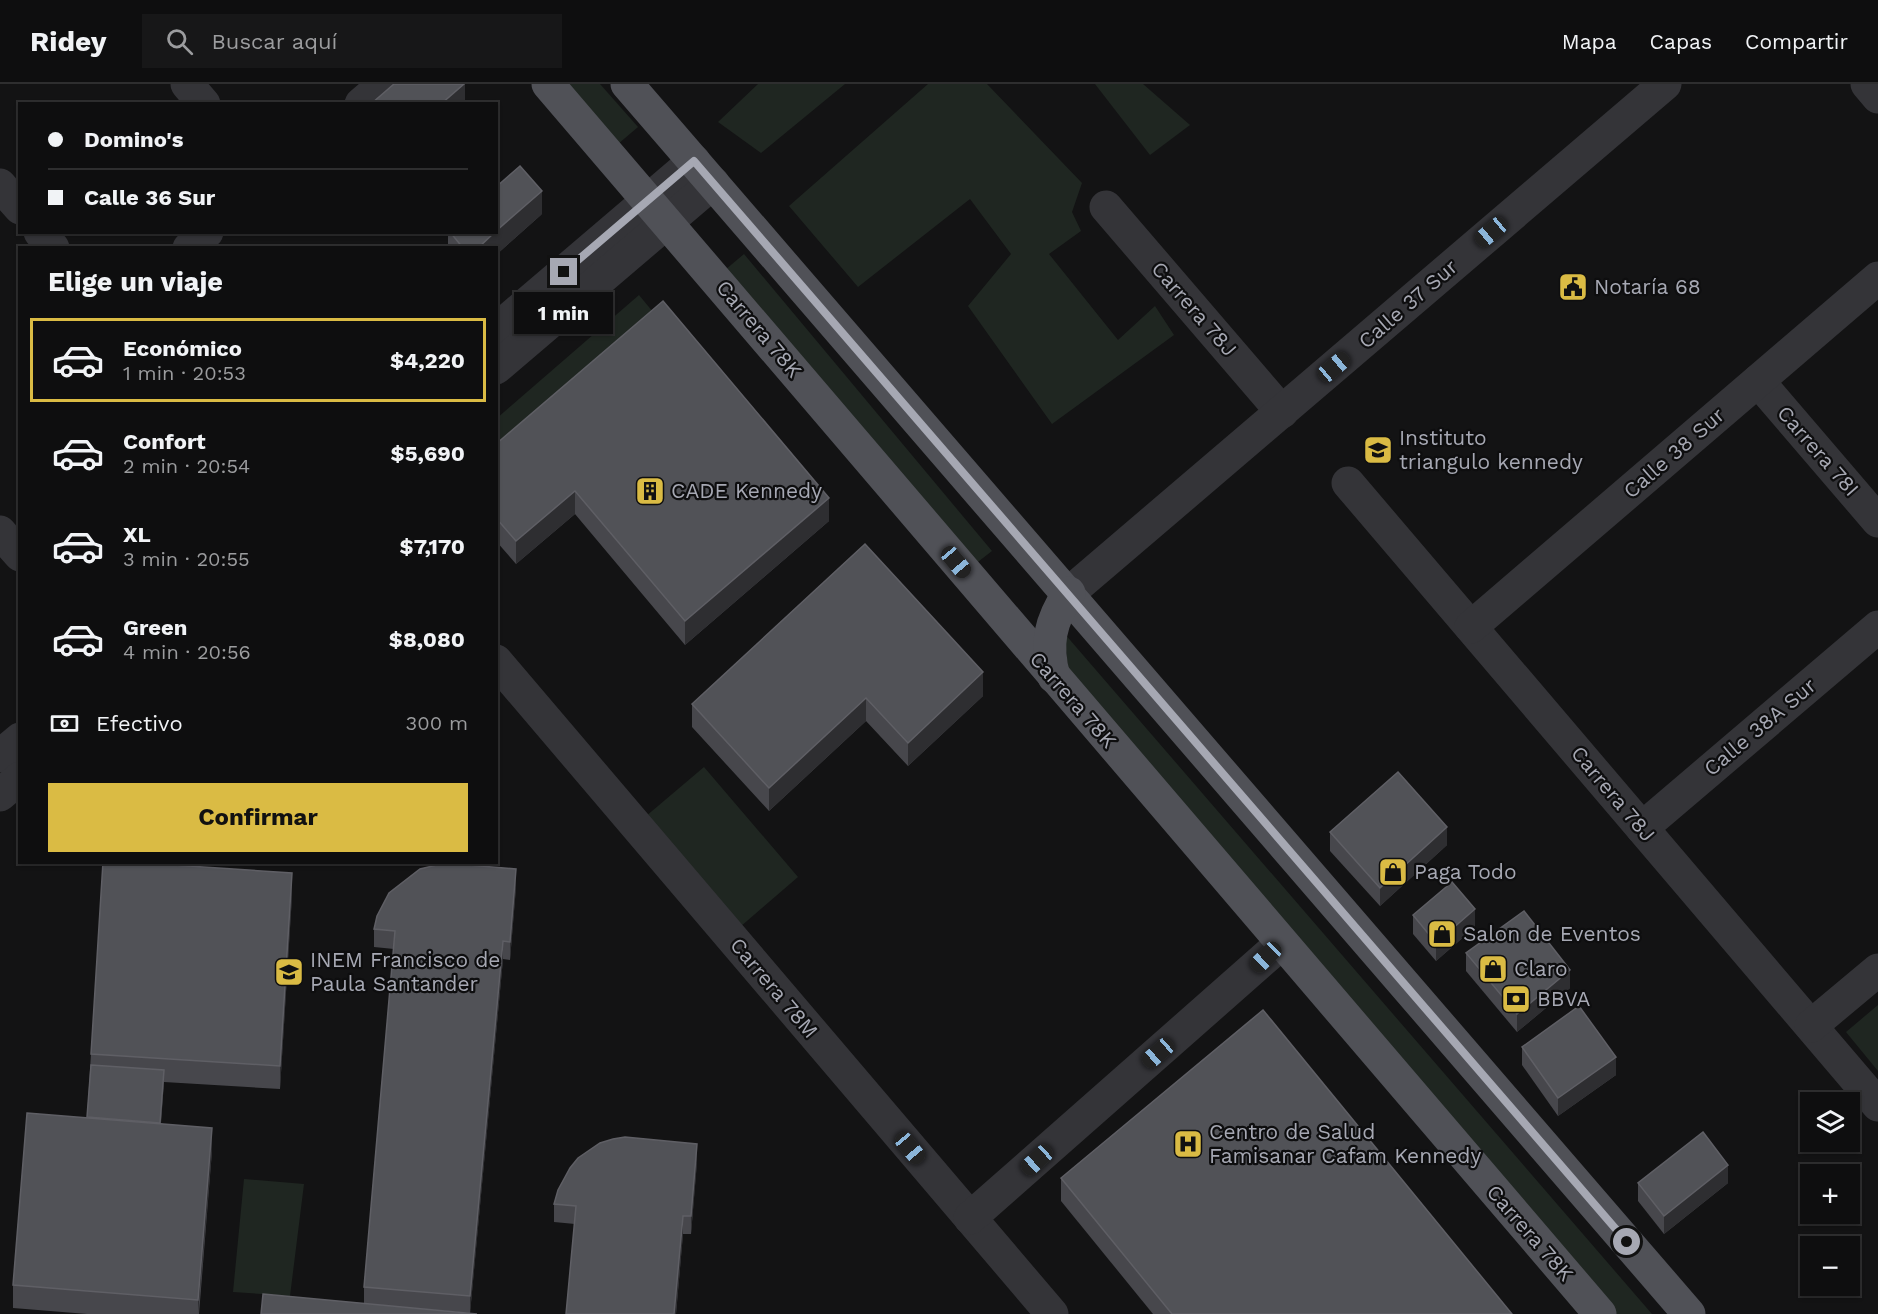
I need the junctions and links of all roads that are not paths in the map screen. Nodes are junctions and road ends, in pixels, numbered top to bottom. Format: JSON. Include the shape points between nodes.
{"nodes":[{"id":1,"x":187,"y":84,"type":"edge"},
{"id":2,"x":384,"y":84,"type":"edge"},
{"id":3,"x":548,"y":84,"type":"edge"},
{"id":4,"x":627,"y":84,"type":"edge"},
{"id":5,"x":1867,"y":84,"type":"edge"},
{"id":6,"x":1650,"y":89,"type":"edge"},
{"id":7,"x":1878,"y":97,"type":"edge"},
{"id":8,"x":202,"y":102,"type":"edge"},
{"id":9,"x":363,"y":102,"type":"edge"},
{"id":10,"x":703,"y":172,"type":"junction"},
{"id":11,"x":0,"y":185,"type":"edge"},
{"id":12,"x":18,"y":206,"type":"edge"},
{"id":13,"x":1106,"y":207,"type":"dead end"},
{"id":14,"x":658,"y":210,"type":"junction"},
{"id":15,"x":42,"y":234,"type":"edge"},
{"id":16,"x":205,"y":234,"type":"edge"},
{"id":17,"x":51,"y":246,"type":"edge"},
{"id":18,"x":191,"y":246,"type":"edge"},
{"id":19,"x":1878,"y":278,"type":"edge"},
{"id":20,"x":498,"y":329,"type":"edge"},
{"id":21,"x":498,"y":366,"type":"edge"},
{"id":22,"x":1758,"y":381,"type":"junction"},
{"id":23,"x":1281,"y":412,"type":"junction"},
{"id":24,"x":1348,"y":483,"type":"dead end"},
{"id":25,"x":1878,"y":521,"type":"edge"},
{"id":26,"x":0,"y":532,"type":"edge"},
{"id":27,"x":18,"y":553,"type":"edge"},
{"id":28,"x":1069,"y":593,"type":"junction"},
{"id":29,"x":1471,"y":627,"type":"junction"},
{"id":30,"x":1878,"y":627,"type":"edge"},
{"id":31,"x":498,"y":663,"type":"edge"},
{"id":32,"x":1054,"y":677,"type":"junction"},
{"id":33,"x":18,"y":741,"type":"edge"},
{"id":34,"x":0,"y":756,"type":"edge"},
{"id":35,"x":18,"y":780,"type":"edge"},
{"id":36,"x":0,"y":795,"type":"edge"},
{"id":37,"x":1642,"y":828,"type":"junction"},
{"id":38,"x":1282,"y":943,"type":"junction"},
{"id":39,"x":1878,"y":970,"type":"edge"},
{"id":40,"x":1811,"y":1026,"type":"junction"},
{"id":41,"x":1878,"y":1105,"type":"edge"},
{"id":42,"x":970,"y":1218,"type":"junction"},
{"id":43,"x":1052,"y":1314,"type":"edge"},
{"id":44,"x":1600,"y":1314,"type":"edge"},
{"id":45,"x":1689,"y":1314,"type":"edge"}],
"edges":[{"from":1,"to":8,"type":"street"},
{"from":2,"to":9,"type":"street"},
{"from":3,"to":14,"type":"main road","name":"Carrera 78K"},
{"from":4,"to":10,"type":"main road"},
{"from":5,"to":7,"type":"street"},
{"from":6,"to":23,"type":"street","name":"Calle 37 Sur"},
{"from":10,"to":14,"type":"street"},
{"from":10,"to":28,"type":"main road"},
{"from":11,"to":12,"type":"street"},
{"from":13,"to":23,"type":"street","name":"Carrera 78J"},
{"from":14,"to":20,"type":"street"},
{"from":14,"to":21,"type":"street"},
{"from":14,"to":32,"type":"main road","name":"Carrera 78K"},
{"from":15,"to":17,"type":"street"},
{"from":16,"to":18,"type":"street"},
{"from":19,"to":22,"type":"street","name":"Calle 38 Sur"},
{"from":22,"to":25,"type":"street","name":"Carrera 78I"},
{"from":22,"to":29,"type":"street","name":"Calle 38 Sur"},
{"from":23,"to":28,"type":"street","name":"Calle 37 Sur"},
{"from":24,"to":29,"type":"street","name":"Carrera 78J"},
{"from":26,"to":27,"type":"street"},
{"from":28,"to":32,"type":"main road","via":[[1056,612],[1049,633],[1048,656]]},
{"from":28,"to":45,"type":"main road"},
{"from":29,"to":37,"type":"street","name":"Carrera 78J"},
{"from":30,"to":37,"type":"street","name":"Calle 38A Sur"},
{"from":31,"to":42,"type":"street","name":"Carrera 78M"},
{"from":32,"to":38,"type":"main road","name":"Carrera 78K"},
{"from":33,"to":34,"type":"street"},
{"from":35,"to":36,"type":"street"},
{"from":37,"to":40,"type":"street","name":"Carrera 78J"},
{"from":38,"to":42,"type":"street"},
{"from":38,"to":44,"type":"main road","name":"Carrera 78K"},
{"from":39,"to":40,"type":"street"},
{"from":40,"to":41,"type":"street","name":"Carrera 78J"},
{"from":42,"to":43,"type":"street","name":"Carrera 78M"}]}
